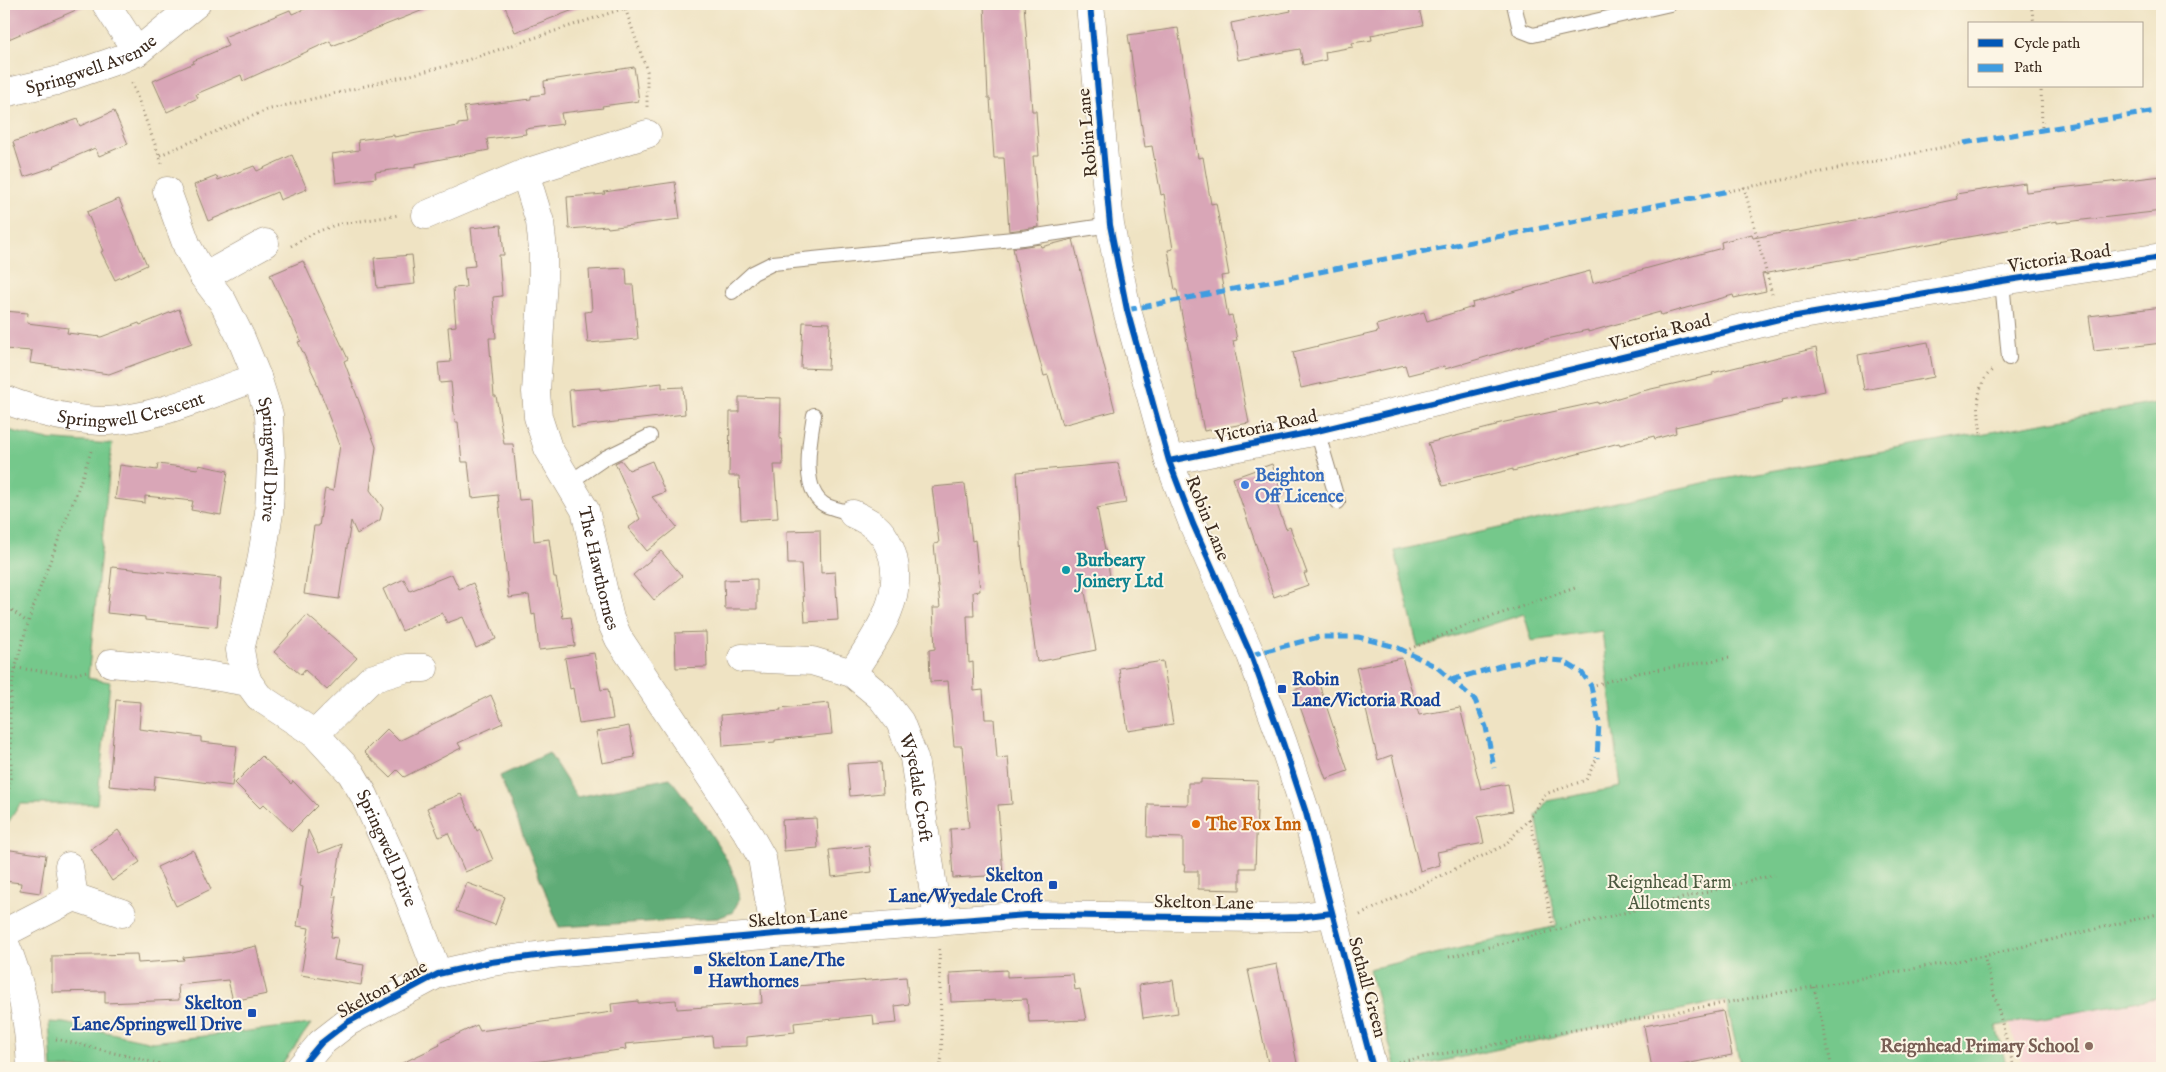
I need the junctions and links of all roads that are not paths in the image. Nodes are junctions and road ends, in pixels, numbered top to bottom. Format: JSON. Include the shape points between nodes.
{"nodes":[{"id":1,"x":106,"y":4,"type":"edge"},
{"id":2,"x":196,"y":4,"type":"edge"},
{"id":3,"x":1090,"y":4,"type":"edge"},
{"id":4,"x":1514,"y":4,"type":"edge"},
{"id":5,"x":1670,"y":4,"type":"edge"},
{"id":6,"x":130,"y":55,"type":"junction"},
{"id":7,"x":4,"y":93,"type":"edge"},
{"id":8,"x":647,"y":134,"type":"road end"},
{"id":9,"x":525,"y":172,"type":"junction"},
{"id":10,"x":167,"y":191,"type":"road end"},
{"id":11,"x":426,"y":216,"type":"road end"},
{"id":12,"x":1110,"y":225,"type":"junction"},
{"id":13,"x":265,"y":243,"type":"road end"},
{"id":14,"x":2162,"y":258,"type":"edge"},
{"id":15,"x":204,"y":277,"type":"junction"},
{"id":16,"x":2002,"y":281,"type":"junction"},
{"id":17,"x":732,"y":292,"type":"dead end"},
{"id":18,"x":2009,"y":358,"type":"road end"},
{"id":19,"x":257,"y":376,"type":"junction"},
{"id":20,"x":4,"y":399,"type":"edge"},
{"id":21,"x":814,"y":415,"type":"dead end"},
{"id":22,"x":1317,"y":431,"type":"junction"},
{"id":23,"x":650,"y":436,"type":"dead end"},
{"id":24,"x":1169,"y":461,"type":"junction"},
{"id":25,"x":570,"y":482,"type":"junction"},
{"id":26,"x":1338,"y":502,"type":"dead end"},
{"id":27,"x":854,"y":514,"type":"joint"},
{"id":28,"x":742,"y":658,"type":"dead end"},
{"id":29,"x":111,"y":663,"type":"road end"},
{"id":30,"x":424,"y":668,"type":"dead end"},
{"id":31,"x":852,"y":674,"type":"junction"},
{"id":32,"x":248,"y":682,"type":"junction"},
{"id":33,"x":315,"y":734,"type":"junction"},
{"id":34,"x":69,"y":866,"type":"dead end"},
{"id":35,"x":74,"y":897,"type":"junction"},
{"id":36,"x":122,"y":913,"type":"dead end"},
{"id":37,"x":1334,"y":919,"type":"junction"},
{"id":38,"x":938,"y":921,"type":"junction"},
{"id":39,"x":4,"y":933,"type":"edge"},
{"id":40,"x":775,"y":934,"type":"junction"},
{"id":41,"x":4,"y":941,"type":"edge"},
{"id":42,"x":438,"y":974,"type":"junction"},
{"id":43,"x":31,"y":1068,"type":"edge"},
{"id":44,"x":300,"y":1068,"type":"edge"},
{"id":45,"x":1373,"y":1068,"type":"edge"}],
"edges":[{"from":1,"to":6,"type":"street"},
{"from":2,"to":6,"type":"street","name":"Springwell Avenue"},
{"from":3,"to":12,"type":"street","name":"Robin Lane"},
{"from":4,"to":5,"type":"lane","via":[[1520,30],[1534,35]]},
{"from":6,"to":7,"type":"street","name":"Springwell Avenue","via":[[56,81]]},
{"from":8,"to":9,"type":"street"},
{"from":9,"to":11,"type":"street"},
{"from":9,"to":25,"type":"street","name":"The Hawthornes","via":[[540,222],[543,250],[536,392],[538,417],[548,448]]},
{"from":10,"to":15,"type":"street","name":"Springwell Drive","via":[[187,246]]},
{"from":12,"to":17,"type":"lane","via":[[1023,238],[773,263],[753,273]]},
{"from":12,"to":24,"type":"street","name":"Robin Lane","via":[[1127,310]]},
{"from":13,"to":15,"type":"street"},
{"from":14,"to":16,"type":"street","name":"Victoria Road"},
{"from":15,"to":19,"type":"street","name":"Springwell Drive","via":[[223,302]]},
{"from":16,"to":18,"type":"lane"},
{"from":16,"to":22,"type":"street","name":"Victoria Road","via":[[1779,319]]},
{"from":19,"to":20,"type":"street","name":"Springwell Crescent","via":[[152,413],[101,421],[61,416],[15,405]]},
{"from":19,"to":32,"type":"street","name":"Springwell Drive","via":[[269,416],[271,460],[264,546],[240,650]]},
{"from":21,"to":27,"type":"lane","via":[[809,472],[814,494],[826,505]]},
{"from":22,"to":24,"type":"street","name":"Victoria Road"},
{"from":22,"to":26,"type":"lane"},
{"from":23,"to":25,"type":"lane","via":[[604,458]]},
{"from":24,"to":37,"type":"street","name":"Robin Lane","via":[[1251,655],[1283,743],[1306,813]]},
{"from":25,"to":40,"type":"street","name":"The Hawthornes","via":[[585,510],[610,620],[619,639],[762,858]]},
{"from":27,"to":31,"type":"street","via":[[871,522],[888,540],[896,570],[890,608]]},
{"from":28,"to":31,"type":"street","name":"Wyedale Croft","via":[[812,661]]},
{"from":29,"to":32,"type":"street"},
{"from":30,"to":33,"type":"street","via":[[407,668],[372,679]]},
{"from":31,"to":38,"type":"street","name":"Wyedale Croft","via":[[881,697],[900,722],[914,758]]},
{"from":32,"to":33,"type":"street","name":"Springwell Drive","via":[[259,697]]},
{"from":33,"to":42,"type":"street","name":"Springwell Drive","via":[[351,773],[364,795],[400,875]]},
{"from":34,"to":35,"type":"street"},
{"from":35,"to":36,"type":"street"},
{"from":35,"to":39,"type":"street"},
{"from":37,"to":38,"type":"street","name":"Skelton Lane","via":[[1027,915]]},
{"from":37,"to":45,"type":"street","name":"Sothall Green"},
{"from":38,"to":40,"type":"street","name":"Skelton Lane"},
{"from":40,"to":42,"type":"street","name":"Skelton Lane","via":[[552,954],[491,962]]},
{"from":41,"to":43,"type":"street","via":[[15,968],[29,1032]]},
{"from":42,"to":44,"type":"street","name":"Skelton Lane","via":[[348,1022],[321,1044]]}]}
